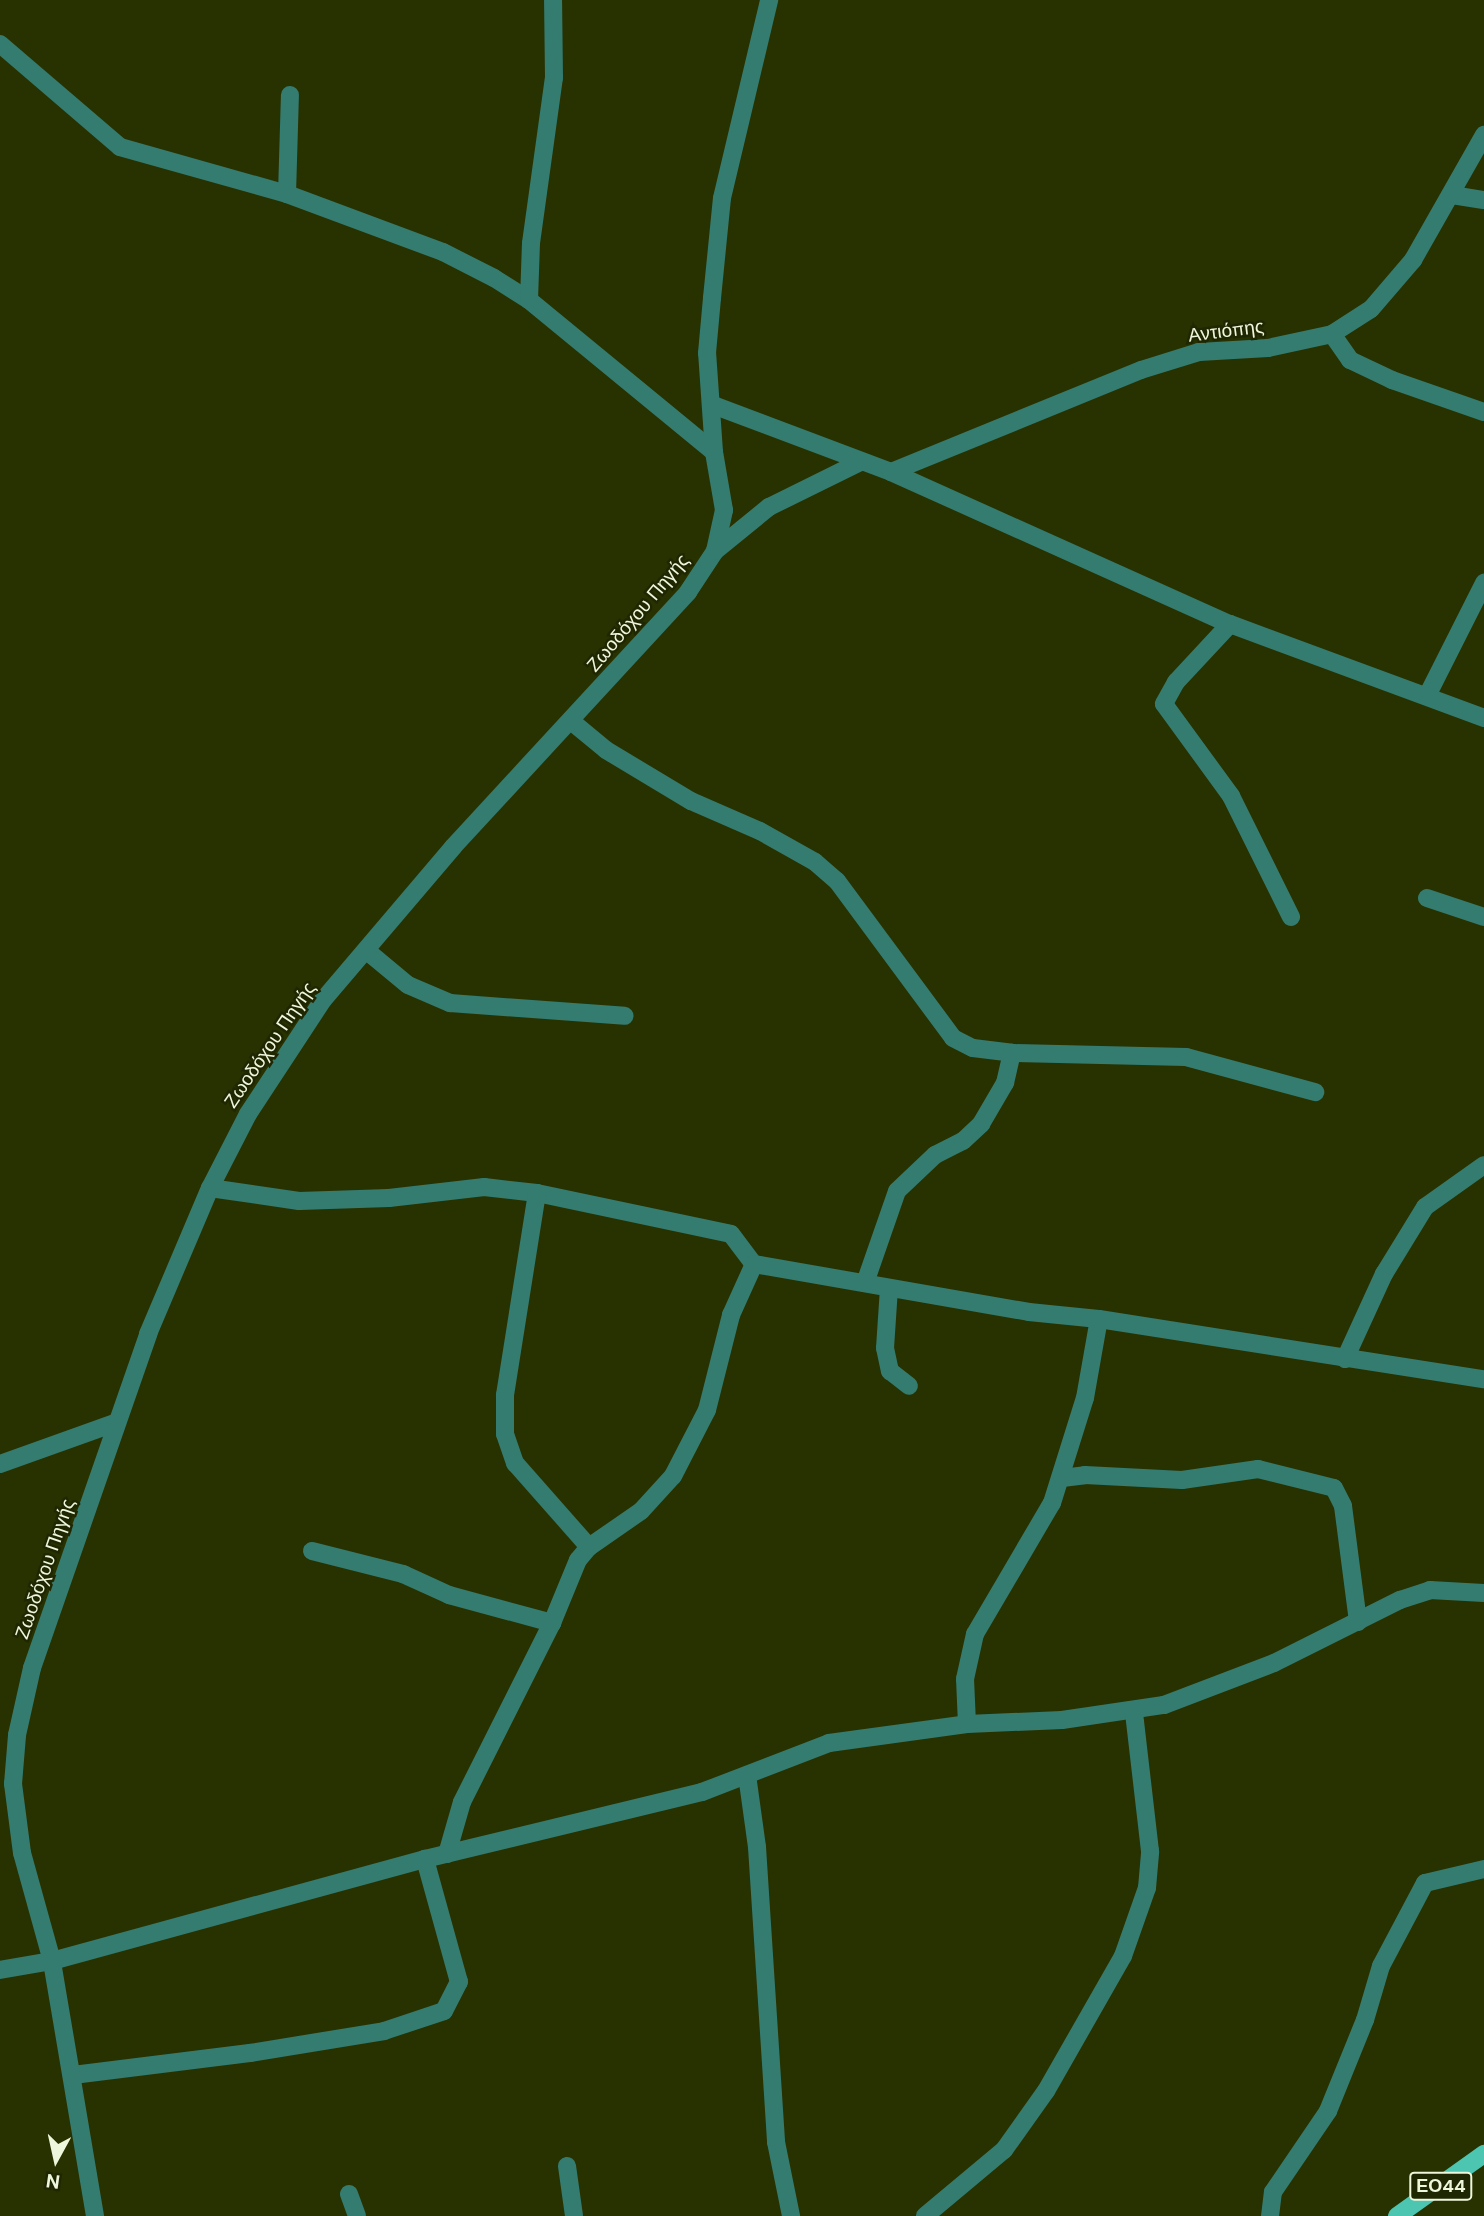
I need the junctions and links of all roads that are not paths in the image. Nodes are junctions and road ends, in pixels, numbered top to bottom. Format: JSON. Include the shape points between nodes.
{"nodes":[{"id":1,"x":553,"y":0,"type":"edge"},
{"id":2,"x":769,"y":0,"type":"edge"},
{"id":3,"x":0,"y":44,"type":"edge"},
{"id":4,"x":290,"y":95,"type":"dead end"},
{"id":5,"x":1484,"y":135,"type":"edge"},
{"id":6,"x":288,"y":194,"type":"junction"},
{"id":7,"x":1452,"y":195,"type":"junction"},
{"id":8,"x":1484,"y":200,"type":"edge"},
{"id":9,"x":529,"y":300,"type":"junction"},
{"id":10,"x":1332,"y":334,"type":"junction"},
{"id":11,"x":713,"y":405,"type":"junction"},
{"id":12,"x":1484,"y":412,"type":"edge"},
{"id":13,"x":714,"y":452,"type":"junction"},
{"id":14,"x":860,"y":463,"type":"junction"},
{"id":15,"x":891,"y":472,"type":"junction"},
{"id":16,"x":715,"y":551,"type":"junction"},
{"id":17,"x":1484,"y":583,"type":"edge"},
{"id":18,"x":1230,"y":624,"type":"junction"},
{"id":19,"x":1427,"y":696,"type":"junction"},
{"id":20,"x":1484,"y":718,"type":"edge"},
{"id":21,"x":571,"y":721,"type":"junction"},
{"id":22,"x":1427,"y":898,"type":"dead end"},
{"id":23,"x":1291,"y":917,"type":"dead end"},
{"id":24,"x":1484,"y":917,"type":"edge"},
{"id":25,"x":367,"y":951,"type":"junction"},
{"id":26,"x":625,"y":1016,"type":"dead end"},
{"id":27,"x":1012,"y":1053,"type":"junction"},
{"id":28,"x":1314,"y":1092,"type":"dead end"},
{"id":29,"x":1484,"y":1165,"type":"edge"},
{"id":30,"x":210,"y":1188,"type":"junction"},
{"id":31,"x":537,"y":1194,"type":"junction"},
{"id":32,"x":754,"y":1264,"type":"junction"},
{"id":33,"x":865,"y":1283,"type":"junction"},
{"id":34,"x":889,"y":1288,"type":"junction"},
{"id":35,"x":1099,"y":1319,"type":"junction"},
{"id":36,"x":1345,"y":1359,"type":"junction"},
{"id":37,"x":1484,"y":1379,"type":"edge"},
{"id":38,"x":909,"y":1387,"type":"dead end"},
{"id":39,"x":117,"y":1422,"type":"junction"},
{"id":40,"x":0,"y":1464,"type":"edge"},
{"id":41,"x":1062,"y":1478,"type":"junction"},
{"id":42,"x":589,"y":1546,"type":"junction"},
{"id":43,"x":312,"y":1551,"type":"dead end"},
{"id":44,"x":1484,"y":1593,"type":"edge"},
{"id":45,"x":1358,"y":1622,"type":"junction"},
{"id":46,"x":552,"y":1623,"type":"junction"},
{"id":47,"x":1134,"y":1713,"type":"junction"},
{"id":48,"x":967,"y":1724,"type":"junction"},
{"id":49,"x":747,"y":1775,"type":"junction"},
{"id":50,"x":447,"y":1854,"type":"junction"},
{"id":51,"x":425,"y":1860,"type":"junction"},
{"id":52,"x":1484,"y":1869,"type":"edge"},
{"id":53,"x":52,"y":1961,"type":"junction"},
{"id":54,"x":0,"y":1970,"type":"edge"},
{"id":55,"x":73,"y":2075,"type":"junction"},
{"id":56,"x":1484,"y":2154,"type":"edge"},
{"id":57,"x":567,"y":2166,"type":"dead end"},
{"id":58,"x":349,"y":2194,"type":"dead end"},
{"id":59,"x":95,"y":2216,"type":"edge"},
{"id":60,"x":357,"y":2216,"type":"edge"},
{"id":61,"x":574,"y":2216,"type":"edge"},
{"id":62,"x":792,"y":2216,"type":"edge"},
{"id":63,"x":926,"y":2216,"type":"edge"},
{"id":64,"x":1270,"y":2216,"type":"edge"},
{"id":65,"x":1396,"y":2216,"type":"edge"}],
"edges":[{"from":1,"to":9,"type":"street","via":[[554,78],[531,243]]},
{"from":2,"to":11,"type":"street","name":"Ζωοδόχου Πηγής","via":[[722,198],[707,353]]},
{"from":3,"to":6,"type":"street","via":[[120,148]]},
{"from":4,"to":6,"type":"street"},
{"from":5,"to":7,"type":"street","name":"Αντιόπης"},
{"from":6,"to":9,"type":"street","via":[[443,252]]},
{"from":7,"to":8,"type":"street"},
{"from":7,"to":10,"type":"street","name":"Αντιόπης","via":[[1413,260],[1371,309]]},
{"from":9,"to":13,"type":"street"},
{"from":10,"to":12,"type":"street","via":[[1350,360]]},
{"from":10,"to":15,"type":"street","name":"Αντιόπης","via":[[1268,348],[1199,352],[1141,370]]},
{"from":11,"to":13,"type":"street","name":"Ζωοδόχου Πηγής"},
{"from":11,"to":14,"type":"street"},
{"from":13,"to":16,"type":"street","name":"Ζωοδόχου Πηγής","via":[[724,510]]},
{"from":14,"to":15,"type":"street"},
{"from":14,"to":16,"type":"street","via":[[769,507]]},
{"from":15,"to":18,"type":"street"},
{"from":16,"to":21,"type":"street","name":"Ζωοδόχου Πηγής","via":[[688,592]]},
{"from":17,"to":19,"type":"street"},
{"from":18,"to":19,"type":"street"},
{"from":18,"to":23,"type":"street","via":[[1176,682],[1164,705],[1231,796]]},
{"from":19,"to":20,"type":"street"},
{"from":21,"to":25,"type":"street","name":"Ζωοδόχου Πηγής","via":[[453,847]]},
{"from":21,"to":27,"type":"street","via":[[606,750],[691,801],[760,831],[815,862],[837,881],[953,1038],[973,1048]]},
{"from":22,"to":24,"type":"street"},
{"from":25,"to":26,"type":"street","via":[[408,985],[450,1003]]},
{"from":25,"to":30,"type":"street","name":"Ζωοδόχου Πηγής","via":[[323,1000],[248,1114]]},
{"from":27,"to":28,"type":"street","via":[[1186,1057]]},
{"from":27,"to":33,"type":"street","via":[[1005,1083],[981,1124],[963,1141],[935,1155],[897,1191]]},
{"from":29,"to":36,"type":"street","via":[[1425,1207],[1384,1274]]},
{"from":30,"to":31,"type":"street","via":[[299,1201],[389,1198],[484,1187]]},
{"from":30,"to":39,"type":"street","name":"Ζωοδόχου Πηγής"},
{"from":31,"to":32,"type":"street","via":[[731,1234]]},
{"from":31,"to":42,"type":"street","via":[[505,1395],[505,1434],[515,1463]]},
{"from":32,"to":33,"type":"street"},
{"from":32,"to":42,"type":"street","via":[[731,1315],[707,1410],[673,1476],[641,1511]]},
{"from":33,"to":34,"type":"street"},
{"from":34,"to":35,"type":"street"},
{"from":34,"to":38,"type":"street","via":[[885,1348],[890,1371]]},
{"from":35,"to":36,"type":"street"},
{"from":35,"to":41,"type":"street","via":[[1085,1398]]},
{"from":36,"to":37,"type":"street"},
{"from":39,"to":40,"type":"street"},
{"from":39,"to":53,"type":"street","name":"Ζωοδόχου Πηγής","via":[[32,1668],[17,1735],[13,1783],[22,1853]]},
{"from":41,"to":45,"type":"street","via":[[1182,1480],[1258,1469],[1334,1488],[1343,1506]]},
{"from":41,"to":48,"type":"street","via":[[975,1634],[965,1679]]},
{"from":42,"to":46,"type":"street","via":[[578,1560]]},
{"from":43,"to":46,"type":"street","via":[[403,1574],[449,1595]]},
{"from":44,"to":45,"type":"street","via":[[1430,1590]]},
{"from":45,"to":47,"type":"street","via":[[1251,1672]]},
{"from":46,"to":50,"type":"street","via":[[462,1802]]},
{"from":47,"to":48,"type":"street"},
{"from":47,"to":63,"type":"street","via":[[1150,1851],[1147,1888],[1124,1956],[1046,2091],[1004,2150]]},
{"from":48,"to":49,"type":"street","via":[[829,1744]]},
{"from":49,"to":50,"type":"street","via":[[702,1792]]},
{"from":49,"to":62,"type":"street","via":[[757,1847],[776,2142]]},
{"from":50,"to":51,"type":"street"},
{"from":51,"to":53,"type":"street"},
{"from":51,"to":55,"type":"street","via":[[459,1982],[444,2011],[384,2031]]},
{"from":52,"to":64,"type":"street","via":[[1425,1883],[1381,1966],[1366,2020],[1328,2112],[1273,2192]]},
{"from":53,"to":54,"type":"street"},
{"from":53,"to":55,"type":"street","name":"Ζωοδόχου Πηγής"},
{"from":55,"to":59,"type":"street","name":"Ζωοδόχου Πηγής"},
{"from":56,"to":65,"type":"main road","number":"ΕΟ44"},
{"from":57,"to":61,"type":"street"},
{"from":58,"to":60,"type":"street"}]}
